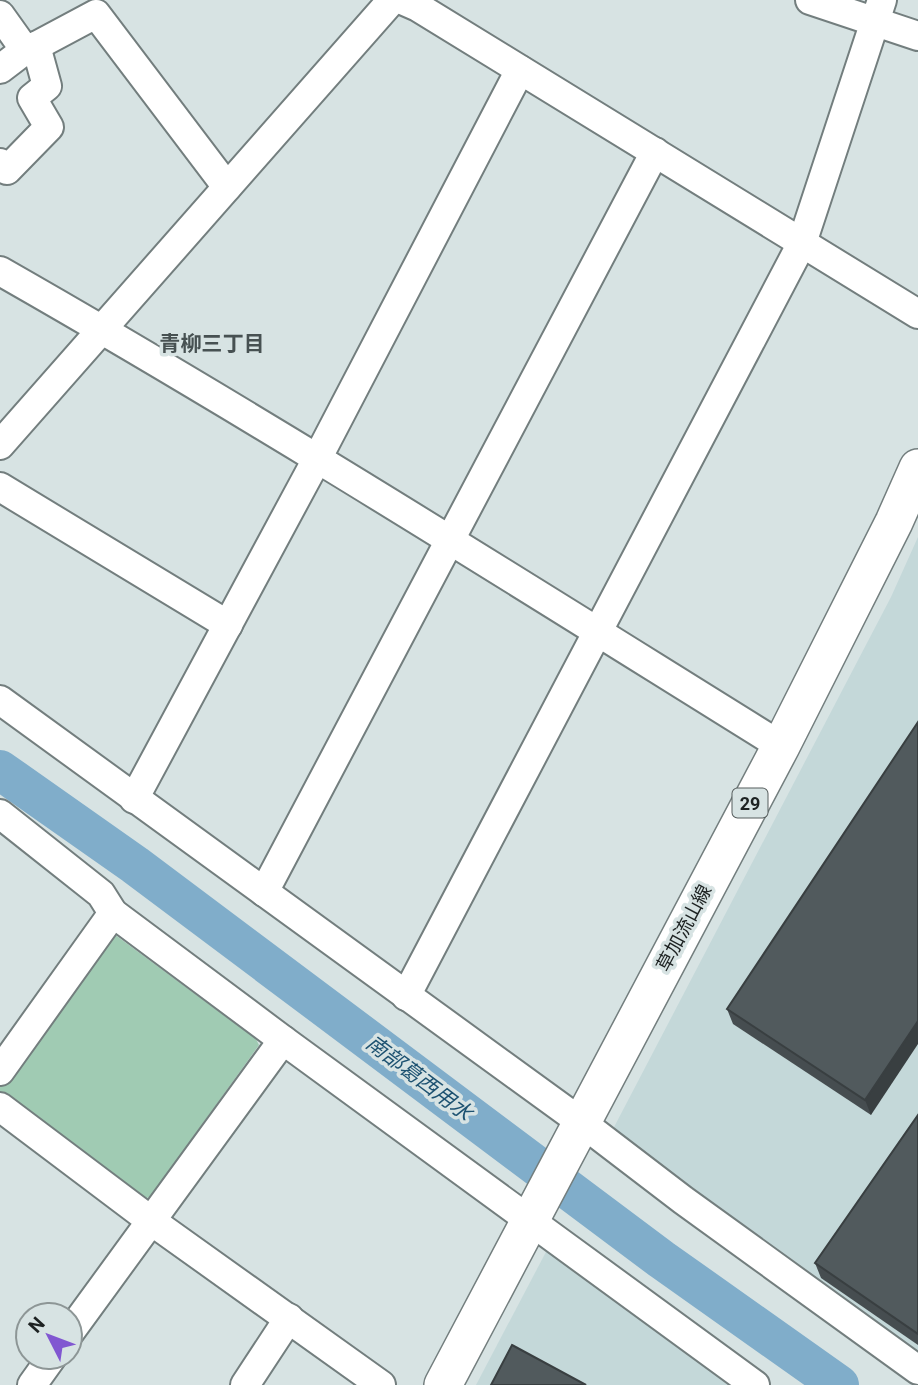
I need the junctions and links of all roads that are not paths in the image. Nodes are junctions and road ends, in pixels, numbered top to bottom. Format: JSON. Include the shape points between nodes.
{"nodes":[{"id":1,"x":392,"y":0,"type":"edge"},
{"id":2,"x":402,"y":0,"type":"edge"},
{"id":3,"x":810,"y":0,"type":"edge"},
{"id":4,"x":878,"y":10,"type":"edge"},
{"id":5,"x":0,"y":15,"type":"edge"},
{"id":6,"x":918,"y":36,"type":"edge"},
{"id":7,"x":31,"y":48,"type":"junction"},
{"id":8,"x":0,"y":69,"type":"edge"},
{"id":9,"x":520,"y":69,"type":"junction"},
{"id":10,"x":655,"y":152,"type":"junction"},
{"id":11,"x":0,"y":163,"type":"edge"},
{"id":12,"x":227,"y":187,"type":"junction"},
{"id":13,"x":802,"y":243,"type":"junction"},
{"id":14,"x":0,"y":271,"type":"edge"},
{"id":15,"x":918,"y":314,"type":"edge"},
{"id":16,"x":103,"y":330,"type":"junction"},
{"id":17,"x":0,"y":445,"type":"edge"},
{"id":18,"x":317,"y":459,"type":"junction"},
{"id":19,"x":918,"y":468,"type":"edge"},
{"id":20,"x":0,"y":487,"type":"edge"},
{"id":21,"x":450,"y":539,"type":"junction"},
{"id":22,"x":228,"y":625,"type":"junction"},
{"id":23,"x":597,"y":631,"type":"junction"},
{"id":24,"x":0,"y":700,"type":"edge"},
{"id":25,"x":781,"y":746,"type":"junction"},
{"id":26,"x":134,"y":799,"type":"junction"},
{"id":27,"x":0,"y":814,"type":"edge"},
{"id":28,"x":264,"y":892,"type":"junction"},
{"id":29,"x":113,"y":913,"type":"junction"},
{"id":30,"x":406,"y":996,"type":"junction"},
{"id":31,"x":283,"y":1040,"type":"junction"},
{"id":32,"x":0,"y":1071,"type":"edge"},
{"id":33,"x":0,"y":1107,"type":"edge"},
{"id":34,"x":578,"y":1128,"type":"junction"},
{"id":35,"x":534,"y":1213,"type":"junction"},
{"id":36,"x":150,"y":1220,"type":"junction"},
{"id":37,"x":84,"y":1312,"type":"edge"},
{"id":38,"x":289,"y":1318,"type":"junction"},
{"id":39,"x":918,"y":1370,"type":"edge"},
{"id":40,"x":245,"y":1385,"type":"edge"},
{"id":41,"x":381,"y":1385,"type":"edge"},
{"id":42,"x":443,"y":1385,"type":"edge"},
{"id":43,"x":755,"y":1385,"type":"edge"}],
"edges":[{"from":1,"to":12,"type":"street"},
{"from":2,"to":9,"type":"street"},
{"from":3,"to":4,"type":"street"},
{"from":4,"to":6,"type":"street"},
{"from":4,"to":13,"type":"street"},
{"from":5,"to":7,"type":"street"},
{"from":7,"to":8,"type":"street"},
{"from":7,"to":11,"type":"street","via":[[47,86],[32,98],[50,127],[7,170]]},
{"from":7,"to":12,"type":"street","via":[[96,14]]},
{"from":9,"to":10,"type":"street"},
{"from":9,"to":18,"type":"street"},
{"from":10,"to":13,"type":"street"},
{"from":10,"to":21,"type":"street"},
{"from":12,"to":16,"type":"street"},
{"from":13,"to":15,"type":"street"},
{"from":13,"to":23,"type":"street"},
{"from":14,"to":16,"type":"street"},
{"from":16,"to":17,"type":"street"},
{"from":16,"to":18,"type":"street"},
{"from":18,"to":21,"type":"street"},
{"from":18,"to":22,"type":"street"},
{"from":19,"to":25,"type":"main road","name":"草加流山線","number":"29"},
{"from":20,"to":22,"type":"street"},
{"from":21,"to":23,"type":"street"},
{"from":21,"to":28,"type":"street"},
{"from":22,"to":26,"type":"street"},
{"from":23,"to":25,"type":"street"},
{"from":23,"to":30,"type":"street"},
{"from":24,"to":26,"type":"street"},
{"from":25,"to":34,"type":"main road","name":"草加流山線","number":"29"},
{"from":26,"to":28,"type":"street"},
{"from":27,"to":29,"type":"street","via":[[101,894]]},
{"from":28,"to":30,"type":"street"},
{"from":29,"to":31,"type":"street"},
{"from":29,"to":32,"type":"street"},
{"from":30,"to":34,"type":"street"},
{"from":31,"to":35,"type":"street"},
{"from":31,"to":36,"type":"street"},
{"from":33,"to":36,"type":"street"},
{"from":34,"to":35,"type":"main road","name":"草加流山線","number":"29"},
{"from":34,"to":39,"type":"street"},
{"from":35,"to":42,"type":"main road","name":"草加流山線","number":"29"},
{"from":35,"to":43,"type":"street"},
{"from":36,"to":37,"type":"street"},
{"from":36,"to":38,"type":"street"},
{"from":38,"to":40,"type":"street"},
{"from":38,"to":41,"type":"street"}]}
